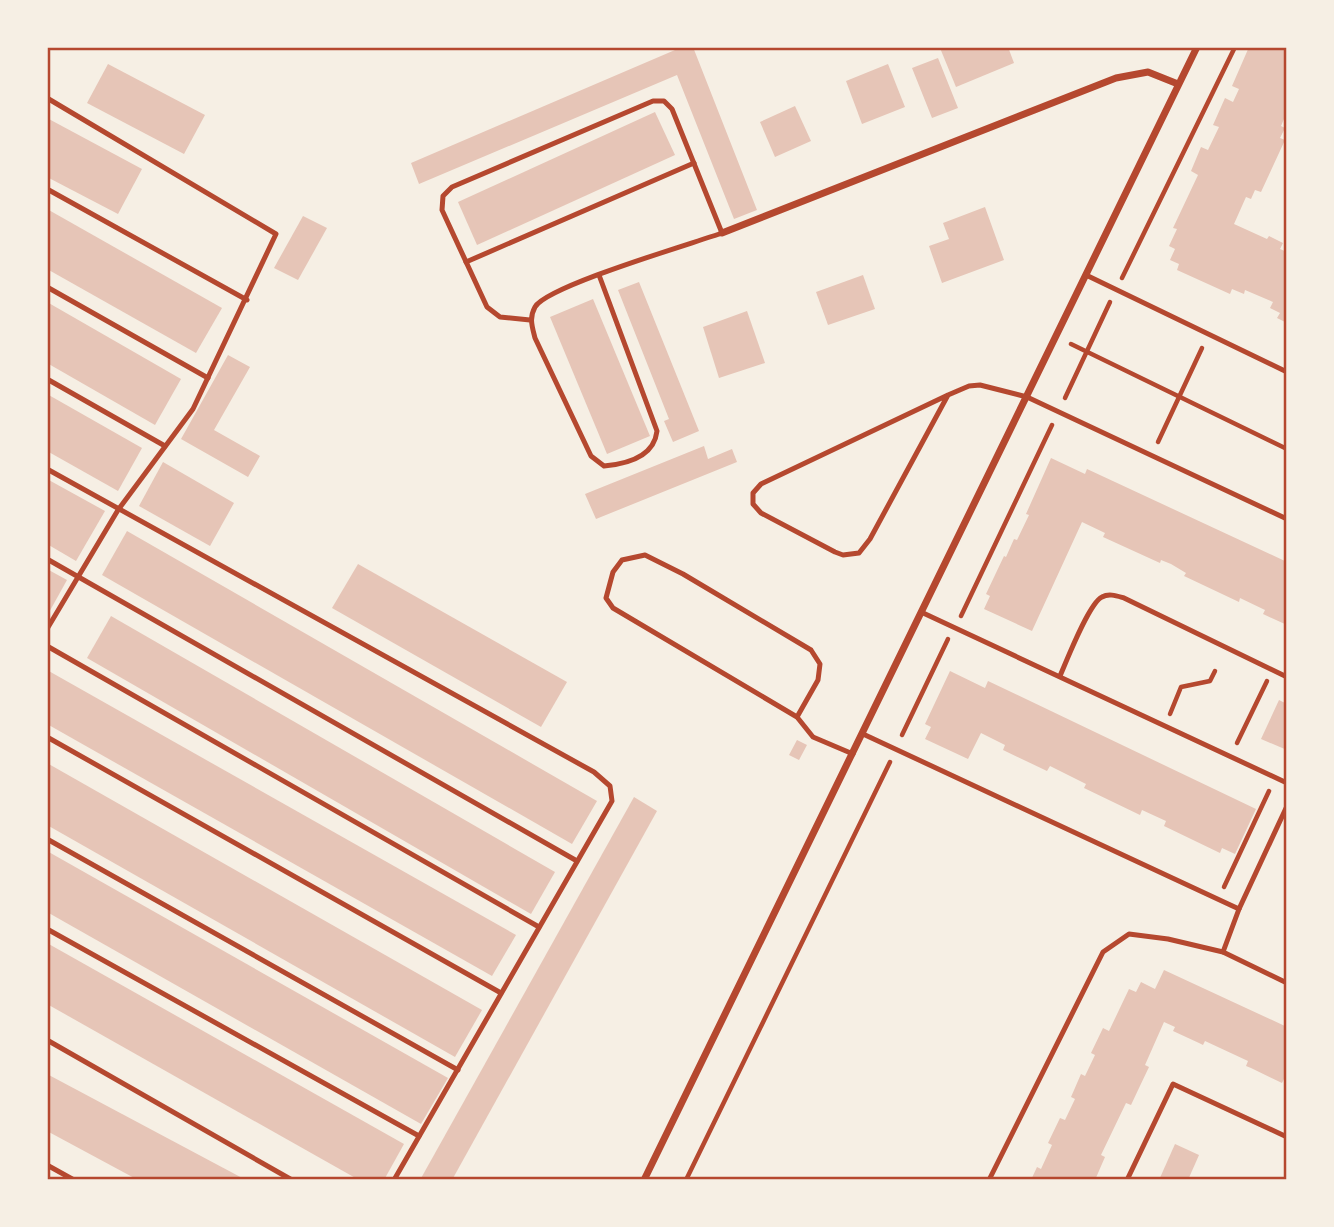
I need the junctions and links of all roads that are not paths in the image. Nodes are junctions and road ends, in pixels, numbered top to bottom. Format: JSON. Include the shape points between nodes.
{"nodes":[{"id":1,"x":1197,"y":47,"type":"edge"},
{"id":2,"x":1178,"y":84,"type":"junction"},
{"id":3,"x":47,"y":98,"type":"edge"},
{"id":4,"x":694,"y":163,"type":"junction"},
{"id":5,"x":47,"y":189,"type":"edge"},
{"id":6,"x":722,"y":233,"type":"junction"},
{"id":7,"x":466,"y":262,"type":"junction"},
{"id":8,"x":598,"y":275,"type":"junction"},
{"id":9,"x":1086,"y":275,"type":"junction"},
{"id":10,"x":47,"y":287,"type":"edge"},
{"id":11,"x":247,"y":300,"type":"junction"},
{"id":12,"x":530,"y":320,"type":"junction"},
{"id":13,"x":1287,"y":372,"type":"edge"},
{"id":14,"x":208,"y":378,"type":"junction"},
{"id":15,"x":47,"y":379,"type":"edge"},
{"id":16,"x":948,"y":396,"type":"junction"},
{"id":17,"x":1027,"y":397,"type":"junction"},
{"id":18,"x":165,"y":446,"type":"junction"},
{"id":19,"x":47,"y":469,"type":"edge"},
{"id":20,"x":118,"y":510,"type":"junction"},
{"id":21,"x":1287,"y":519,"type":"edge"},
{"id":22,"x":47,"y":559,"type":"edge"},
{"id":23,"x":78,"y":576,"type":"junction"},
{"id":24,"x":921,"y":612,"type":"junction"},
{"id":25,"x":47,"y":629,"type":"edge"},
{"id":26,"x":47,"y":646,"type":"edge"},
{"id":27,"x":1060,"y":676,"type":"junction"},
{"id":28,"x":1287,"y":677,"type":"edge"},
{"id":29,"x":797,"y":717,"type":"junction"},
{"id":30,"x":863,"y":734,"type":"junction"},
{"id":31,"x":47,"y":737,"type":"edge"},
{"id":32,"x":853,"y":754,"type":"junction"},
{"id":33,"x":1287,"y":783,"type":"edge"},
{"id":34,"x":1287,"y":806,"type":"edge"},
{"id":35,"x":47,"y":839,"type":"edge"},
{"id":36,"x":577,"y":861,"type":"junction"},
{"id":37,"x":1239,"y":909,"type":"junction"},
{"id":38,"x":539,"y":927,"type":"junction"},
{"id":39,"x":47,"y":929,"type":"edge"},
{"id":40,"x":1223,"y":952,"type":"junction"},
{"id":41,"x":1287,"y":983,"type":"edge"},
{"id":42,"x":502,"y":993,"type":"junction"},
{"id":43,"x":47,"y":1040,"type":"edge"},
{"id":44,"x":458,"y":1070,"type":"junction"},
{"id":45,"x":419,"y":1136,"type":"junction"},
{"id":46,"x":1287,"y":1137,"type":"edge"},
{"id":47,"x":47,"y":1166,"type":"edge"},
{"id":48,"x":74,"y":1180,"type":"edge"},
{"id":49,"x":292,"y":1180,"type":"edge"},
{"id":50,"x":394,"y":1180,"type":"edge"},
{"id":51,"x":644,"y":1180,"type":"edge"},
{"id":52,"x":989,"y":1180,"type":"edge"},
{"id":53,"x":1127,"y":1180,"type":"edge"}],
"edges":[{"from":1,"to":2,"type":"street"},
{"from":2,"to":6,"type":"street","via":[[1148,72],[1116,78]]},
{"from":2,"to":9,"type":"street"},
{"from":3,"to":11,"type":"lane","via":[[276,234]]},
{"from":4,"to":6,"type":"lane"},
{"from":4,"to":7,"type":"lane"},
{"from":4,"to":7,"type":"lane","via":[[672,108],[664,101],[653,101],[452,187],[443,196],[442,210]]},
{"from":5,"to":11,"type":"lane"},
{"from":6,"to":8,"type":"lane"},
{"from":7,"to":12,"type":"lane","via":[[487,307],[500,317]]},
{"from":8,"to":12,"type":"lane","via":[[551,294],[536,304]]},
{"from":8,"to":12,"type":"lane","via":[[657,430],[656,442],[647,452],[604,467],[591,456]]},
{"from":9,"to":13,"type":"lane"},
{"from":9,"to":17,"type":"street"},
{"from":10,"to":14,"type":"lane"},
{"from":11,"to":14,"type":"lane"},
{"from":14,"to":18,"type":"lane","via":[[193,409]]},
{"from":15,"to":18,"type":"lane"},
{"from":16,"to":16,"type":"lane","via":[[761,484],[753,493],[753,504],[761,513],[835,552],[859,553]]},
{"from":16,"to":17,"type":"lane","via":[[980,385]]},
{"from":17,"to":21,"type":"lane"},
{"from":17,"to":24,"type":"street"},
{"from":18,"to":20,"type":"lane"},
{"from":19,"to":20,"type":"lane"},
{"from":20,"to":23,"type":"lane"},
{"from":20,"to":36,"type":"lane","via":[[594,772],[610,786],[612,801]]},
{"from":22,"to":23,"type":"lane"},
{"from":23,"to":25,"type":"lane"},
{"from":23,"to":36,"type":"lane"},
{"from":24,"to":27,"type":"lane"},
{"from":24,"to":30,"type":"street"},
{"from":26,"to":38,"type":"lane"},
{"from":27,"to":28,"type":"lane","via":[[1092,607],[1101,597],[1113,595]]},
{"from":27,"to":33,"type":"lane"},
{"from":29,"to":29,"type":"lane","via":[[613,608],[606,598],[613,572],[622,560],[645,555],[811,650],[820,664],[817,680]]},
{"from":29,"to":32,"type":"lane","via":[[813,737]]},
{"from":30,"to":32,"type":"street"},
{"from":30,"to":37,"type":"lane"},
{"from":31,"to":42,"type":"lane"},
{"from":32,"to":51,"type":"street"},
{"from":34,"to":37,"type":"lane"},
{"from":35,"to":44,"type":"lane"},
{"from":36,"to":38,"type":"lane"},
{"from":37,"to":40,"type":"lane"},
{"from":38,"to":42,"type":"lane"},
{"from":39,"to":45,"type":"lane"},
{"from":40,"to":41,"type":"lane"},
{"from":40,"to":52,"type":"lane","via":[[1129,934],[1103,952]]},
{"from":42,"to":44,"type":"lane"},
{"from":43,"to":49,"type":"lane"},
{"from":44,"to":45,"type":"lane"},
{"from":45,"to":50,"type":"lane"},
{"from":46,"to":53,"type":"lane","via":[[1173,1084]]},
{"from":47,"to":48,"type":"lane"}]}
